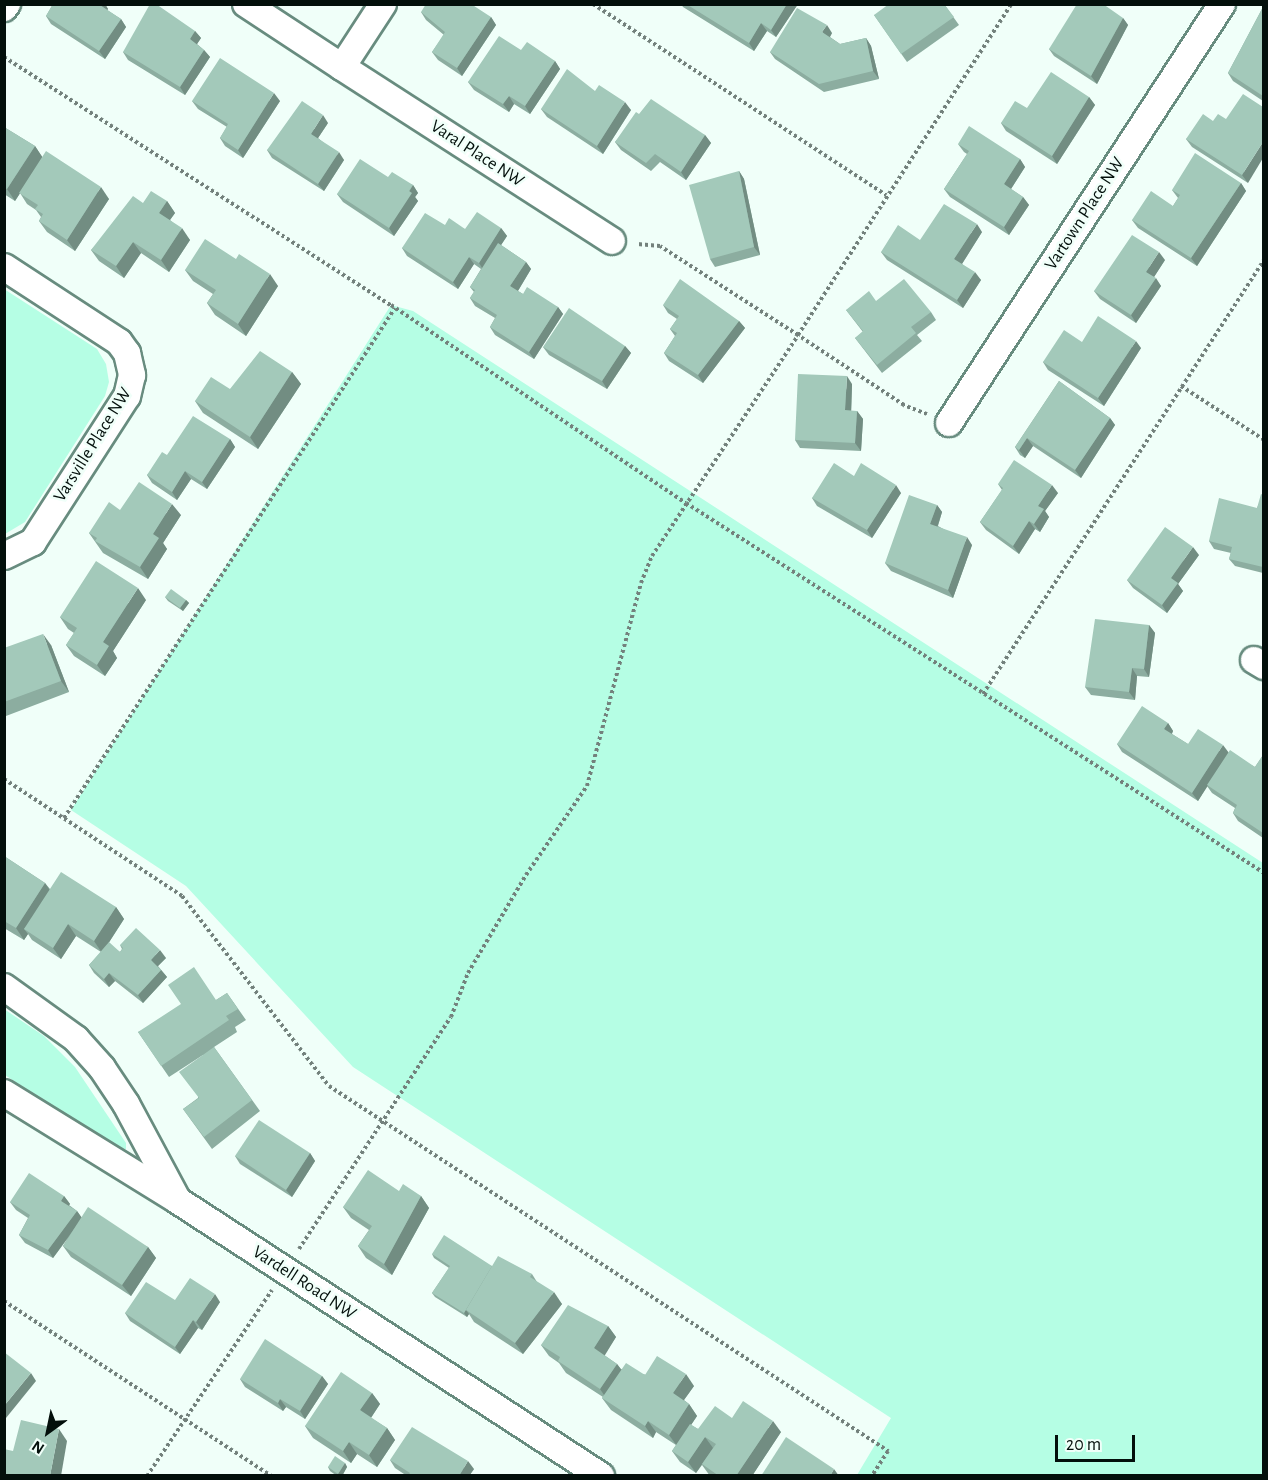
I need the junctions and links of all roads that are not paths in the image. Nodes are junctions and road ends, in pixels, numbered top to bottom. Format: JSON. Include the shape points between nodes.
{"nodes":[{"id":1,"x":246,"y":4,"type":"edge"},
{"id":2,"x":383,"y":4,"type":"edge"},
{"id":3,"x":1222,"y":4,"type":"edge"},
{"id":4,"x":342,"y":67,"type":"junction"},
{"id":5,"x":612,"y":242,"type":"road end"},
{"id":6,"x":4,"y":267,"type":"edge"},
{"id":7,"x":949,"y":423,"type":"road end"},
{"id":8,"x":4,"y":556,"type":"edge"},
{"id":9,"x":4,"y":987,"type":"edge"},
{"id":10,"x":4,"y":1093,"type":"edge"},
{"id":11,"x":177,"y":1200,"type":"junction"},
{"id":12,"x":601,"y":1476,"type":"edge"}],
"edges":[{"from":1,"to":4,"type":"street","name":"Varal Place NW"},
{"from":2,"to":4,"type":"street"},
{"from":3,"to":7,"type":"street","name":"Vartown Place NW"},
{"from":4,"to":5,"type":"street","name":"Varal Place NW"},
{"from":6,"to":8,"type":"street","name":"Varsville Place NW","via":[[119,342],[127,353],[132,375],[128,396],[33,542]]},
{"from":9,"to":11,"type":"street","via":[[76,1039],[102,1068],[126,1104]]},
{"from":10,"to":11,"type":"street","name":"Vardell Road NW"},
{"from":11,"to":12,"type":"street","name":"Vardell Road NW"}]}
